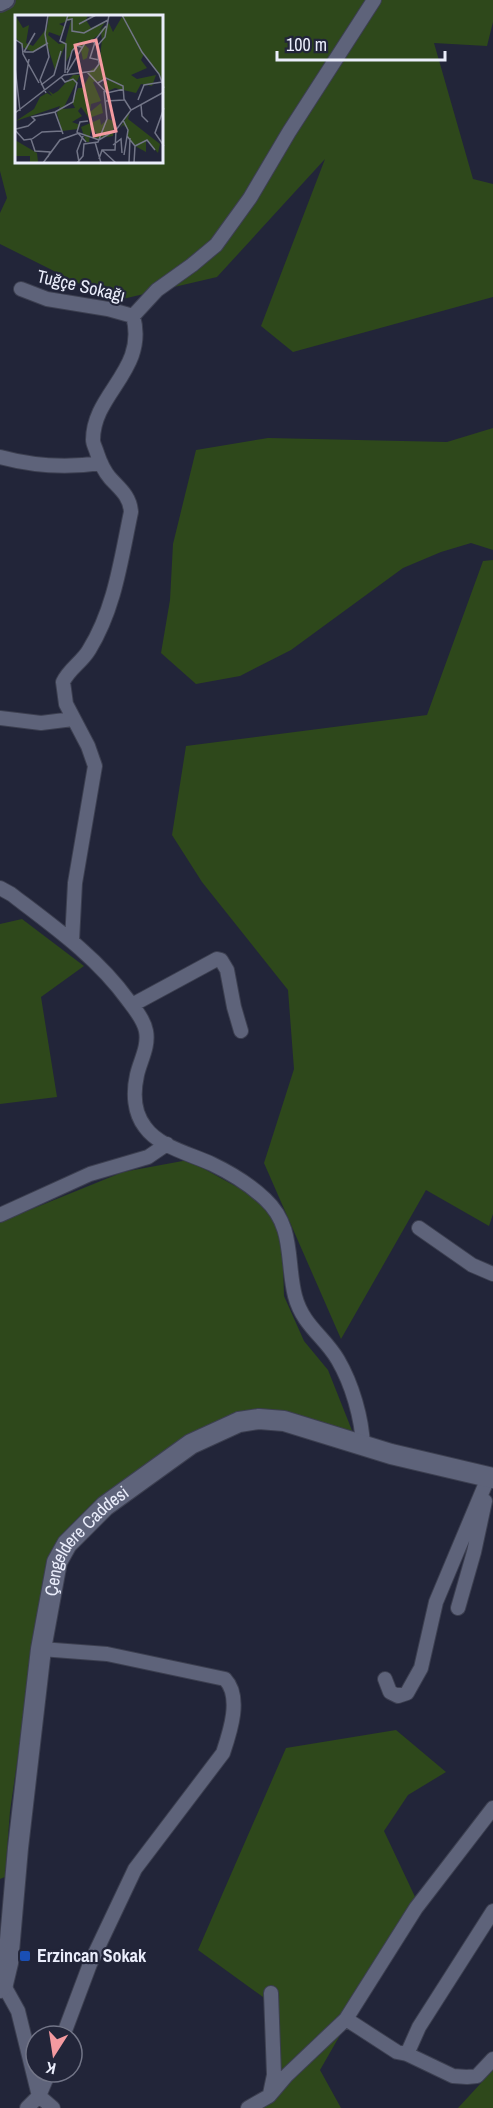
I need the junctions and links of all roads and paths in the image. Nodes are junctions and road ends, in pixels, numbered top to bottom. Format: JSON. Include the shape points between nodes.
{"nodes":[{"id":1,"x":6,"y":0,"type":"edge"},
{"id":2,"x":374,"y":0,"type":"edge"},
{"id":3,"x":0,"y":3,"type":"edge"},
{"id":4,"x":21,"y":290,"type":"dead end"},
{"id":5,"x":133,"y":316,"type":"junction"},
{"id":6,"x":0,"y":457,"type":"edge"},
{"id":7,"x":101,"y":463,"type":"junction"},
{"id":8,"x":0,"y":718,"type":"edge"},
{"id":9,"x":73,"y":718,"type":"junction"},
{"id":10,"x":0,"y":888,"type":"edge"},
{"id":11,"x":72,"y":941,"type":"junction"},
{"id":12,"x":132,"y":1005,"type":"junction"},
{"id":13,"x":241,"y":1031,"type":"dead end"},
{"id":14,"x":167,"y":1144,"type":"junction"},
{"id":15,"x":0,"y":1215,"type":"edge"},
{"id":16,"x":419,"y":1228,"type":"dead end"},
{"id":17,"x":493,"y":1274,"type":"edge"},
{"id":18,"x":363,"y":1446,"type":"junction"},
{"id":19,"x":491,"y":1478,"type":"edge"},
{"id":20,"x":458,"y":1608,"type":"dead end"},
{"id":21,"x":41,"y":1649,"type":"junction"},
{"id":22,"x":384,"y":1679,"type":"dead end"},
{"id":23,"x":493,"y":1808,"type":"edge"},
{"id":24,"x":493,"y":1911,"type":"edge"},
{"id":25,"x":2,"y":1986,"type":"edge"},
{"id":26,"x":271,"y":1993,"type":"dead end"},
{"id":27,"x":346,"y":2019,"type":"junction"},
{"id":28,"x":68,"y":2024,"type":"edge"},
{"id":29,"x":407,"y":2054,"type":"junction"},
{"id":30,"x":493,"y":2059,"type":"edge"},
{"id":31,"x":44,"y":2084,"type":"edge"},
{"id":32,"x":39,"y":2096,"type":"junction"},
{"id":33,"x":269,"y":2096,"type":"junction"},
{"id":34,"x":27,"y":2108,"type":"edge"},
{"id":35,"x":53,"y":2108,"type":"edge"},
{"id":36,"x":248,"y":2108,"type":"edge"}],
"edges":[{"from":1,"to":3,"type":"street"},
{"from":2,"to":5,"type":"street","via":[[216,246],[156,290]]},
{"from":4,"to":5,"type":"street","name":"Tuğçe Sokağı"},
{"from":5,"to":7,"type":"street","via":[[136,341],[128,367],[96,424],[93,441]]},
{"from":6,"to":7,"type":"street","via":[[74,467]]},
{"from":7,"to":9,"type":"street","via":[[124,493],[131,512],[115,596],[88,652],[63,682]]},
{"from":8,"to":9,"type":"street","via":[[41,723]]},
{"from":9,"to":11,"type":"street","via":[[95,766],[75,883]]},
{"from":10,"to":11,"type":"street"},
{"from":11,"to":12,"type":"street","via":[[114,980]]},
{"from":12,"to":13,"type":"street","via":[[217,959],[228,970]]},
{"from":12,"to":14,"type":"street","via":[[147,1032],[137,1075],[136,1109],[146,1130]]},
{"from":14,"to":15,"type":"street","via":[[148,1157],[90,1174]]},
{"from":14,"to":18,"type":"street","via":[[234,1175],[277,1214],[288,1240],[298,1306],[337,1359],[359,1419]]},
{"from":16,"to":17,"type":"street"},
{"from":18,"to":19,"type":"main road","name":"Çengeldere Caddesi"},
{"from":18,"to":21,"type":"main road","name":"Çengeldere Caddesi","via":[[284,1421],[259,1419],[239,1422],[191,1444],[105,1506],[67,1544],[57,1562]]},
{"from":19,"to":20,"type":"street"},
{"from":19,"to":22,"type":"street","via":[[436,1602],[414,1684],[398,1696],[390,1692]]},
{"from":21,"to":25,"type":"main road","name":"Çengeldere Caddesi","via":[[8,1963]]},
{"from":21,"to":28,"type":"street","via":[[107,1654],[225,1679],[231,1686],[234,1704],[223,1753],[135,1869],[90,1964]]},
{"from":23,"to":27,"type":"street","via":[[416,1908]]},
{"from":24,"to":29,"type":"street","via":[[419,2027]]},
{"from":25,"to":32,"type":"street","via":[[18,2011]]},
{"from":26,"to":33,"type":"street","via":[[273,2075]]},
{"from":27,"to":29,"type":"street","via":[[397,2052]]},
{"from":27,"to":33,"type":"street"},
{"from":29,"to":30,"type":"street","via":[[453,2076],[467,2078],[477,2076]]},
{"from":31,"to":32,"type":"street"},
{"from":32,"to":34,"type":"street"},
{"from":32,"to":35,"type":"street"},
{"from":33,"to":36,"type":"street"}]}
